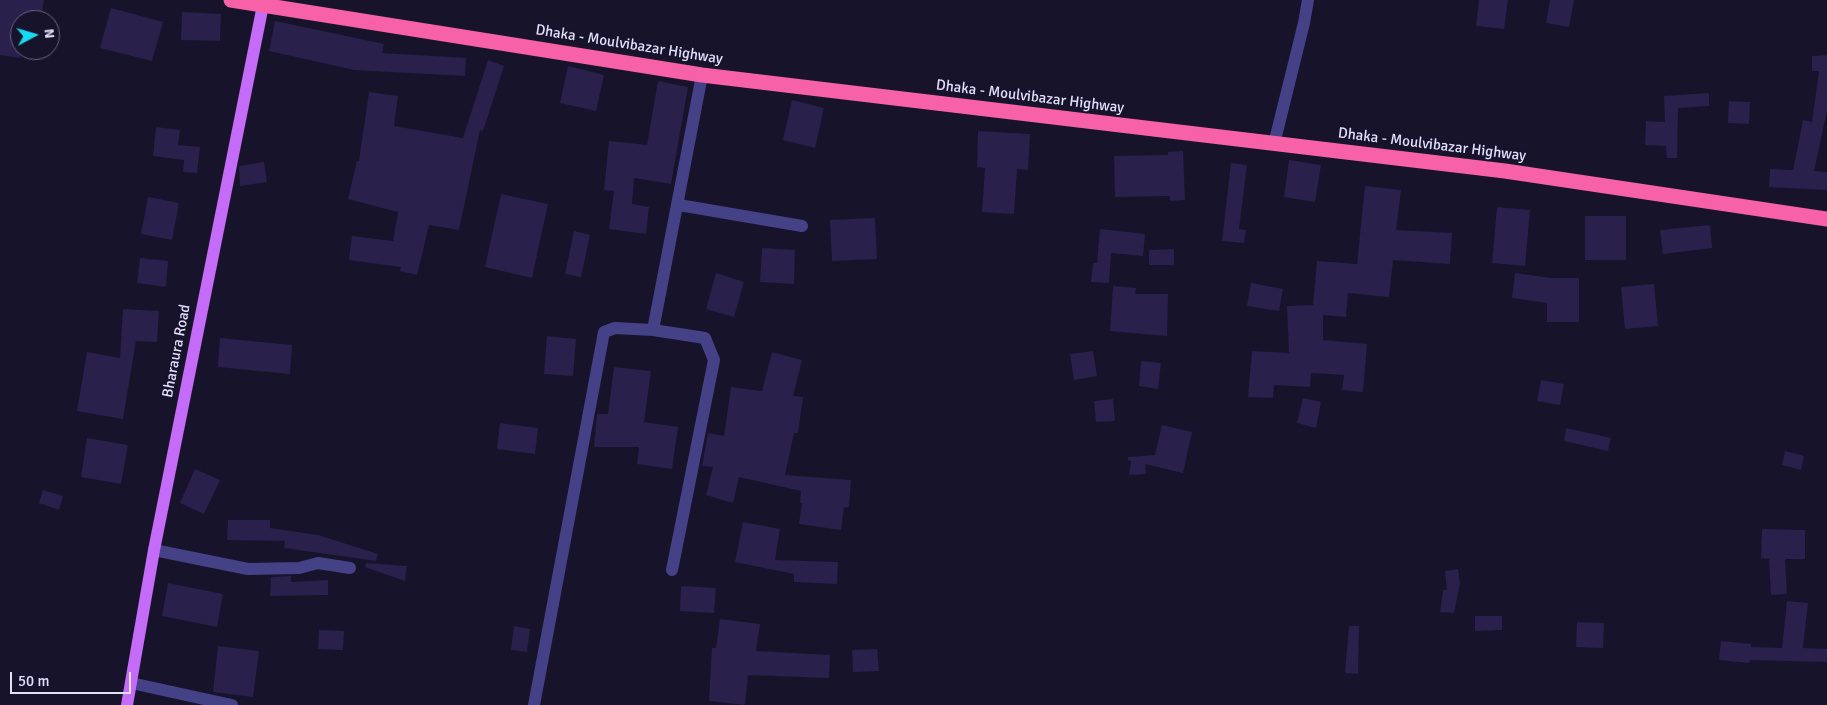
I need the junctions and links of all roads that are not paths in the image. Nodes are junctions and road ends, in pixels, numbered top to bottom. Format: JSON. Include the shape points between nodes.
{"nodes":[{"id":1,"x":231,"y":0,"type":"edge"},
{"id":2,"x":1308,"y":0,"type":"edge"},
{"id":3,"x":264,"y":3,"type":"edge"},
{"id":4,"x":702,"y":75,"type":"junction"},
{"id":5,"x":1274,"y":144,"type":"junction"},
{"id":6,"x":679,"y":205,"type":"junction"},
{"id":7,"x":1827,"y":219,"type":"edge"},
{"id":8,"x":802,"y":226,"type":"dead end"},
{"id":9,"x":653,"y":330,"type":"junction"},
{"id":10,"x":154,"y":550,"type":"junction"},
{"id":11,"x":350,"y":568,"type":"dead end"},
{"id":12,"x":672,"y":570,"type":"dead end"},
{"id":13,"x":131,"y":683,"type":"junction"},
{"id":14,"x":127,"y":705,"type":"edge"},
{"id":15,"x":232,"y":705,"type":"edge"},
{"id":16,"x":534,"y":705,"type":"edge"}],
"edges":[{"from":1,"to":3,"type":"highway","name":"Dhaka - Moulvibazar Highway"},
{"from":2,"to":5,"type":"street"},
{"from":3,"to":4,"type":"highway","name":"Dhaka - Moulvibazar Highway"},
{"from":3,"to":10,"type":"main road","name":"Bharaura Road"},
{"from":4,"to":5,"type":"highway","name":"Dhaka - Moulvibazar Highway"},
{"from":4,"to":6,"type":"street"},
{"from":5,"to":7,"type":"highway","name":"Dhaka - Moulvibazar Highway","via":[[1505,171]]},
{"from":6,"to":8,"type":"street"},
{"from":6,"to":9,"type":"street"},
{"from":9,"to":12,"type":"street","via":[[705,338],[714,360]]},
{"from":9,"to":16,"type":"street","via":[[615,328],[604,332]]},
{"from":10,"to":11,"type":"street","via":[[248,569],[299,568],[318,563]]},
{"from":10,"to":13,"type":"main road","name":"Bharaura Road"},
{"from":13,"to":14,"type":"main road","name":"Bharaura Road"},
{"from":13,"to":15,"type":"street"}]}
